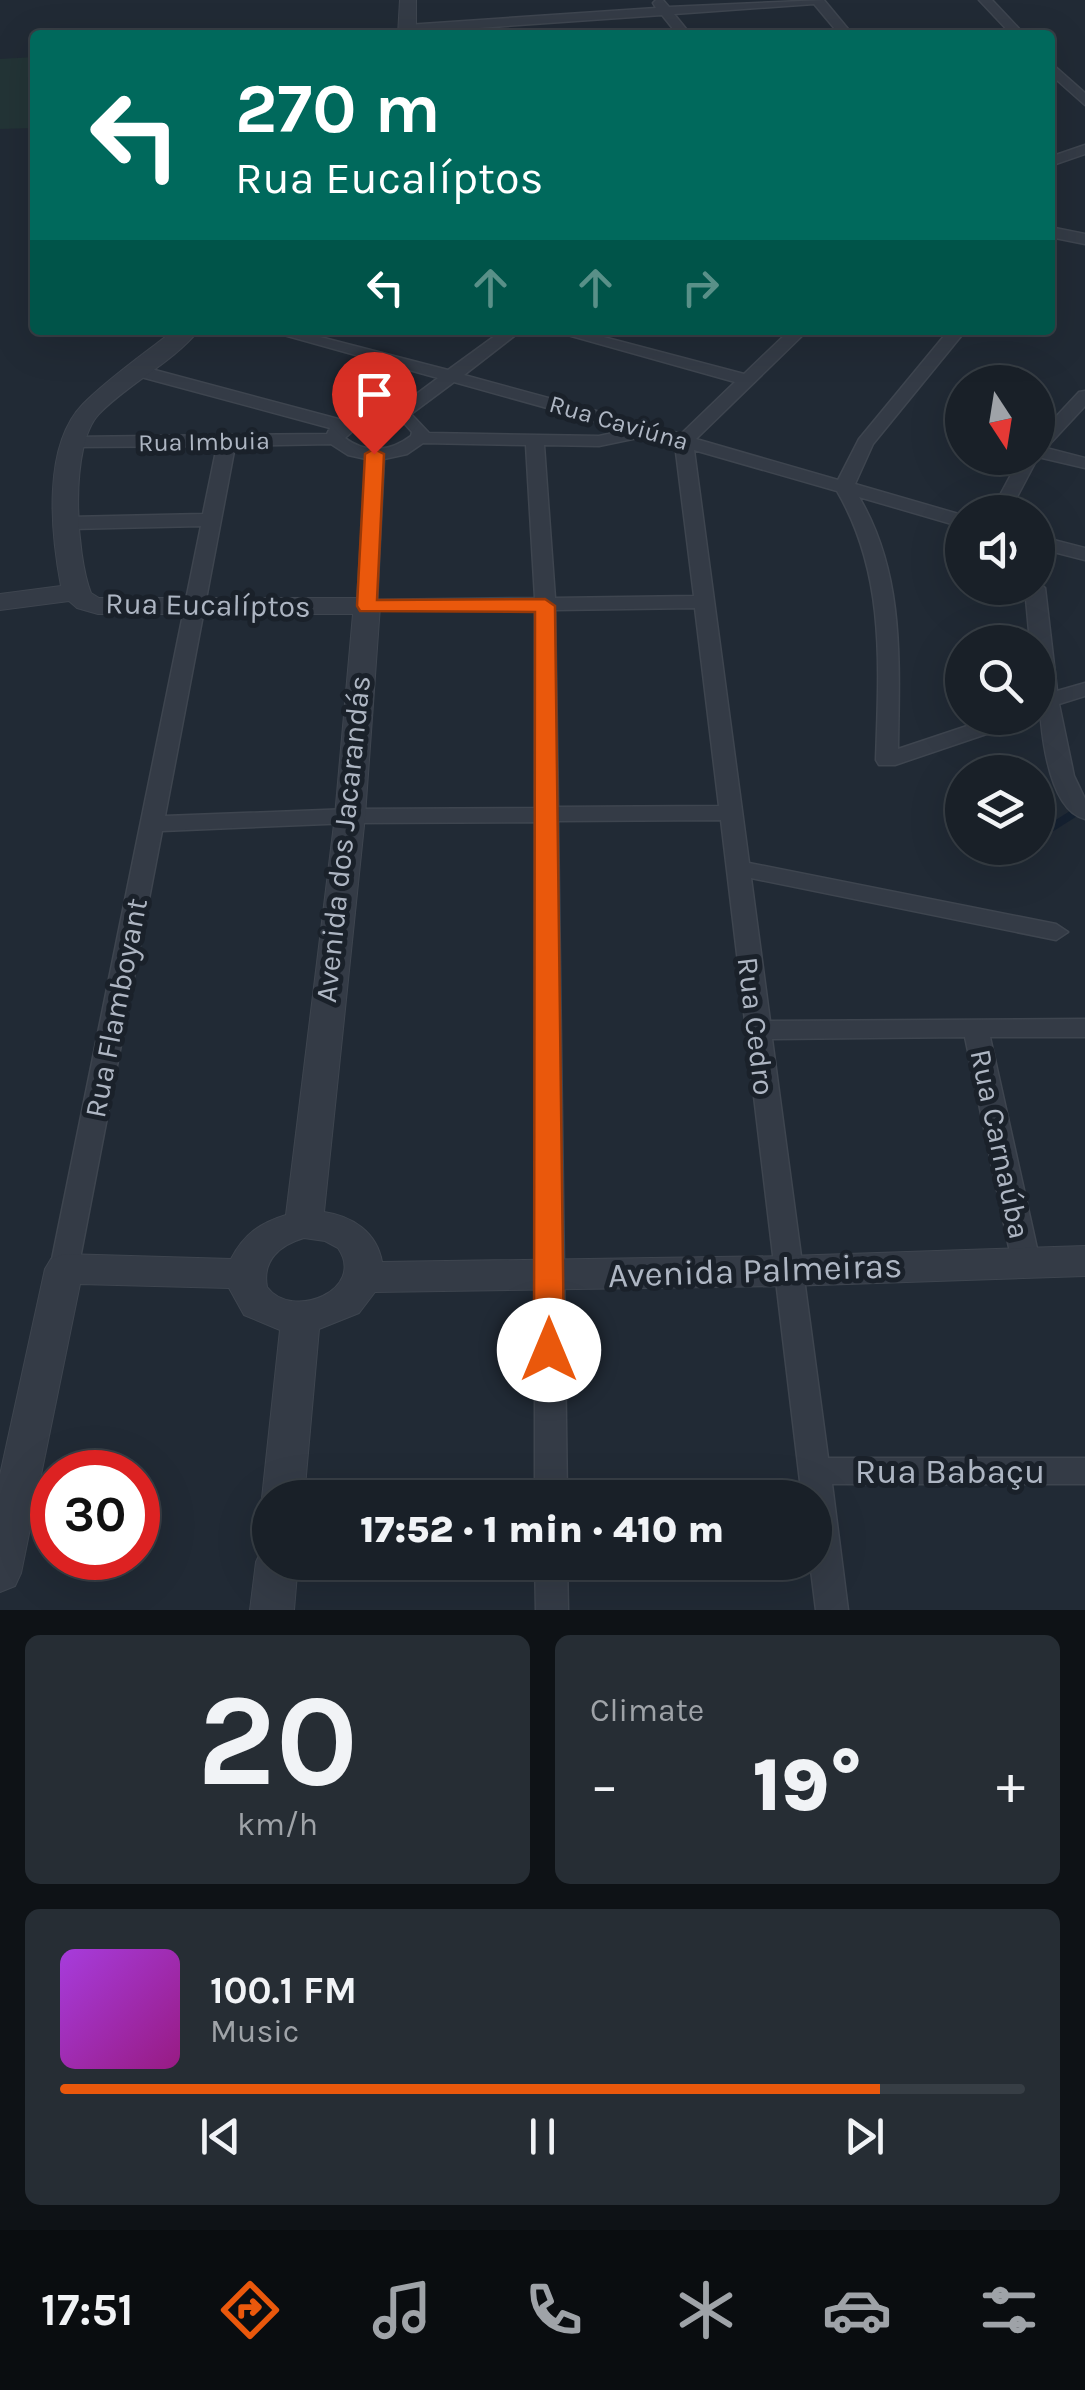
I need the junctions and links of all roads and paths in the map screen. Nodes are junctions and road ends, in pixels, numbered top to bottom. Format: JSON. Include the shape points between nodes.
{"nodes":[{"id":1,"x":408,"y":0,"type":"edge"},
{"id":2,"x":817,"y":0,"type":"edge"},
{"id":3,"x":985,"y":0,"type":"edge"},
{"id":4,"x":661,"y":5,"type":"edge"},
{"id":5,"x":513,"y":23,"type":"edge"},
{"id":6,"x":407,"y":30,"type":"edge"},
{"id":7,"x":431,"y":30,"type":"edge"},
{"id":8,"x":681,"y":30,"type":"edge"},
{"id":9,"x":844,"y":30,"type":"edge"},
{"id":10,"x":1015,"y":30,"type":"edge"},
{"id":11,"x":1055,"y":71,"type":"edge"},
{"id":12,"x":1085,"y":101,"type":"edge"},
{"id":13,"x":1085,"y":149,"type":"edge"},
{"id":14,"x":1055,"y":160,"type":"edge"},
{"id":15,"x":1055,"y":235,"type":"edge"},
{"id":16,"x":1085,"y":239,"type":"edge"},
{"id":17,"x":182,"y":335,"type":"edge"},
{"id":18,"x":294,"y":335,"type":"edge"},
{"id":19,"x":507,"y":335,"type":"edge"},
{"id":20,"x":577,"y":335,"type":"edge"},
{"id":21,"x":795,"y":335,"type":"edge"},
{"id":22,"x":954,"y":335,"type":"edge"},
{"id":23,"x":136,"y":370,"type":"junction"},
{"id":24,"x":452,"y":376,"type":"junction"},
{"id":25,"x":746,"y":380,"type":"junction"},
{"id":26,"x":1085,"y":396,"type":"edge"},
{"id":27,"x":399,"y":415,"type":"junction"},
{"id":28,"x":1055,"y":430,"type":"edge"},
{"id":29,"x":646,"y":431,"type":"junction"},
{"id":30,"x":338,"y":432,"type":"junction"},
{"id":31,"x":420,"y":438,"type":"junction"},
{"id":32,"x":536,"y":441,"type":"junction"},
{"id":33,"x":72,"y":442,"type":"junction"},
{"id":34,"x":227,"y":442,"type":"junction"},
{"id":35,"x":684,"y":442,"type":"junction"},
{"id":36,"x":374,"y":454,"type":"junction"},
{"id":37,"x":1055,"y":454,"type":"edge"},
{"id":38,"x":1085,"y":463,"type":"edge"},
{"id":39,"x":844,"y":487,"type":"junction"},
{"id":40,"x":945,"y":516,"type":"edge"},
{"id":41,"x":210,"y":520,"type":"junction"},
{"id":42,"x":70,"y":524,"type":"junction"},
{"id":43,"x":1055,"y":546,"type":"edge"},
{"id":44,"x":1085,"y":554,"type":"edge"},
{"id":45,"x":76,"y":592,"type":"junction"},
{"id":46,"x":0,"y":602,"type":"edge"},
{"id":47,"x":705,"y":602,"type":"junction"},
{"id":48,"x":367,"y":606,"type":"junction"},
{"id":49,"x":545,"y":606,"type":"junction"},
{"id":50,"x":195,"y":608,"type":"junction"},
{"id":51,"x":1085,"y":689,"type":"edge"},
{"id":52,"x":1055,"y":698,"type":"edge"},
{"id":53,"x":961,"y":735,"type":"edge"},
{"id":54,"x":1052,"y":735,"type":"edge"},
{"id":55,"x":731,"y":812,"type":"junction"},
{"id":56,"x":1085,"y":812,"type":"edge"},
{"id":57,"x":350,"y":816,"type":"junction"},
{"id":58,"x":546,"y":817,"type":"junction"},
{"id":59,"x":154,"y":824,"type":"junction"},
{"id":60,"x":736,"y":868,"type":"junction"},
{"id":61,"x":1056,"y":932,"type":"dead end"},
{"id":62,"x":975,"y":1027,"type":"junction"},
{"id":63,"x":1085,"y":1028,"type":"edge"},
{"id":64,"x":757,"y":1030,"type":"junction"},
{"id":65,"x":304,"y":1224,"type":"junction"},
{"id":66,"x":1085,"y":1261,"type":"edge"},
{"id":67,"x":1026,"y":1262,"type":"junction"},
{"id":68,"x":64,"y":1269,"type":"junction"},
{"id":69,"x":788,"y":1271,"type":"junction"},
{"id":70,"x":244,"y":1274,"type":"junction"},
{"id":71,"x":548,"y":1276,"type":"junction"},
{"id":72,"x":364,"y":1277,"type":"junction"},
{"id":73,"x":300,"y":1317,"type":"junction"},
{"id":74,"x":814,"y":1471,"type":"junction"},
{"id":75,"x":1085,"y":1472,"type":"edge"},
{"id":76,"x":285,"y":1480,"type":"edge"},
{"id":77,"x":550,"y":1480,"type":"edge"},
{"id":78,"x":0,"y":1573,"type":"edge"},
{"id":79,"x":275,"y":1580,"type":"edge"},
{"id":80,"x":551,"y":1580,"type":"edge"},
{"id":81,"x":272,"y":1610,"type":"edge"},
{"id":82,"x":552,"y":1610,"type":"edge"},
{"id":83,"x":832,"y":1610,"type":"edge"}],
"edges":[{"from":1,"to":6,"type":"street"},
{"from":2,"to":4,"type":"street"},
{"from":2,"to":9,"type":"street"},
{"from":3,"to":10,"type":"street"},
{"from":4,"to":5,"type":"street"},
{"from":4,"to":8,"type":"street"},
{"from":5,"to":7,"type":"street"},
{"from":11,"to":12,"type":"street"},
{"from":13,"to":14,"type":"street"},
{"from":15,"to":16,"type":"street"},
{"from":17,"to":23,"type":"street"},
{"from":18,"to":24,"type":"street","name":"Rua Caviúna"},
{"from":19,"to":24,"type":"street"},
{"from":20,"to":25,"type":"street"},
{"from":21,"to":25,"type":"street"},
{"from":22,"to":39,"type":"street","via":[[865,443]]},
{"from":23,"to":30,"type":"street"},
{"from":23,"to":33,"type":"street","via":[[92,409]]},
{"from":24,"to":27,"type":"street"},
{"from":24,"to":29,"type":"street","name":"Rua Caviúna"},
{"from":25,"to":35,"type":"street"},
{"from":26,"to":28,"type":"street"},
{"from":27,"to":30,"type":"street","name":"Rua Imbuia","via":[[359,416]]},
{"from":27,"to":31,"type":"street","via":[[418,424]]},
{"from":29,"to":32,"type":"street","via":[[599,442]]},
{"from":29,"to":35,"type":"street","name":"Rua Caviúna"},
{"from":30,"to":34,"type":"street","name":"Rua Imbuia"},
{"from":30,"to":36,"type":"street","via":[[350,450]]},
{"from":31,"to":32,"type":"street"},
{"from":31,"to":36,"type":"street","via":[[403,450]]},
{"from":32,"to":49,"type":"street"},
{"from":33,"to":34,"type":"street","name":"Rua Imbuia"},
{"from":33,"to":42,"type":"street","via":[[66,481]]},
{"from":34,"to":41,"type":"street","name":"Rua Flamboyant"},
{"from":35,"to":39,"type":"street","name":"Rua Caviúna"},
{"from":35,"to":47,"type":"street","name":"Rua Cedro"},
{"from":36,"to":48,"type":"street","name":"Avenida dos Jacarandás"},
{"from":37,"to":38,"type":"street"},
{"from":39,"to":40,"type":"street","name":"Rua Caviúna"},
{"from":39,"to":53,"type":"street","via":[[875,546],[886,601],[887,760]]},
{"from":41,"to":42,"type":"street"},
{"from":41,"to":50,"type":"street","name":"Rua Flamboyant"},
{"from":42,"to":45,"type":"street"},
{"from":43,"to":44,"type":"street"},
{"from":45,"to":46,"type":"street"},
{"from":45,"to":50,"type":"street","name":"Rua Eucalíptos","via":[[98,606]]},
{"from":47,"to":49,"type":"street","name":"Rua Eucalíptos"},
{"from":47,"to":55,"type":"street","name":"Rua Cedro"},
{"from":48,"to":49,"type":"street","name":"Rua Eucalíptos"},
{"from":48,"to":50,"type":"street","name":"Rua Eucalíptos"},
{"from":48,"to":57,"type":"street","name":"Avenida dos Jacarandás"},
{"from":49,"to":58,"type":"street"},
{"from":50,"to":59,"type":"street","name":"Rua Flamboyant"},
{"from":51,"to":52,"type":"street"},
{"from":54,"to":56,"type":"street","via":[[1066,788]]},
{"from":55,"to":58,"type":"street"},
{"from":55,"to":60,"type":"street","name":"Rua Cedro"},
{"from":57,"to":58,"type":"street"},
{"from":57,"to":59,"type":"street"},
{"from":57,"to":65,"type":"street","name":"Avenida dos Jacarandás"},
{"from":58,"to":71,"type":"street"},
{"from":59,"to":68,"type":"street","name":"Rua Flamboyant"},
{"from":60,"to":61,"type":"street"},
{"from":60,"to":64,"type":"street","name":"Rua Cedro"},
{"from":62,"to":63,"type":"street"},
{"from":62,"to":64,"type":"street"},
{"from":62,"to":67,"type":"street","name":"Rua Carnaúba"},
{"from":64,"to":69,"type":"street","name":"Rua Cedro"},
{"from":65,"to":70,"type":"street","via":[[262,1240]]},
{"from":65,"to":72,"type":"street","via":[[348,1234],[365,1258]]},
{"from":66,"to":67,"type":"street","name":"Avenida Palmeiras"},
{"from":67,"to":69,"type":"street","name":"Avenida Palmeiras"},
{"from":68,"to":70,"type":"street"},
{"from":68,"to":78,"type":"street","name":"Rua Flamboyant"},
{"from":69,"to":71,"type":"street","name":"Avenida Palmeiras"},
{"from":69,"to":74,"type":"street","name":"Rua Cedro"},
{"from":70,"to":73,"type":"street","via":[[265,1308]]},
{"from":71,"to":72,"type":"street","name":"Avenida Palmeiras"},
{"from":71,"to":77,"type":"street"},
{"from":72,"to":73,"type":"street","via":[[341,1305]]},
{"from":73,"to":76,"type":"street"},
{"from":74,"to":75,"type":"street","name":"Rua Babaçu"},
{"from":74,"to":83,"type":"street","name":"Rua Cedro"},
{"from":79,"to":81,"type":"street"},
{"from":80,"to":82,"type":"street"}]}
